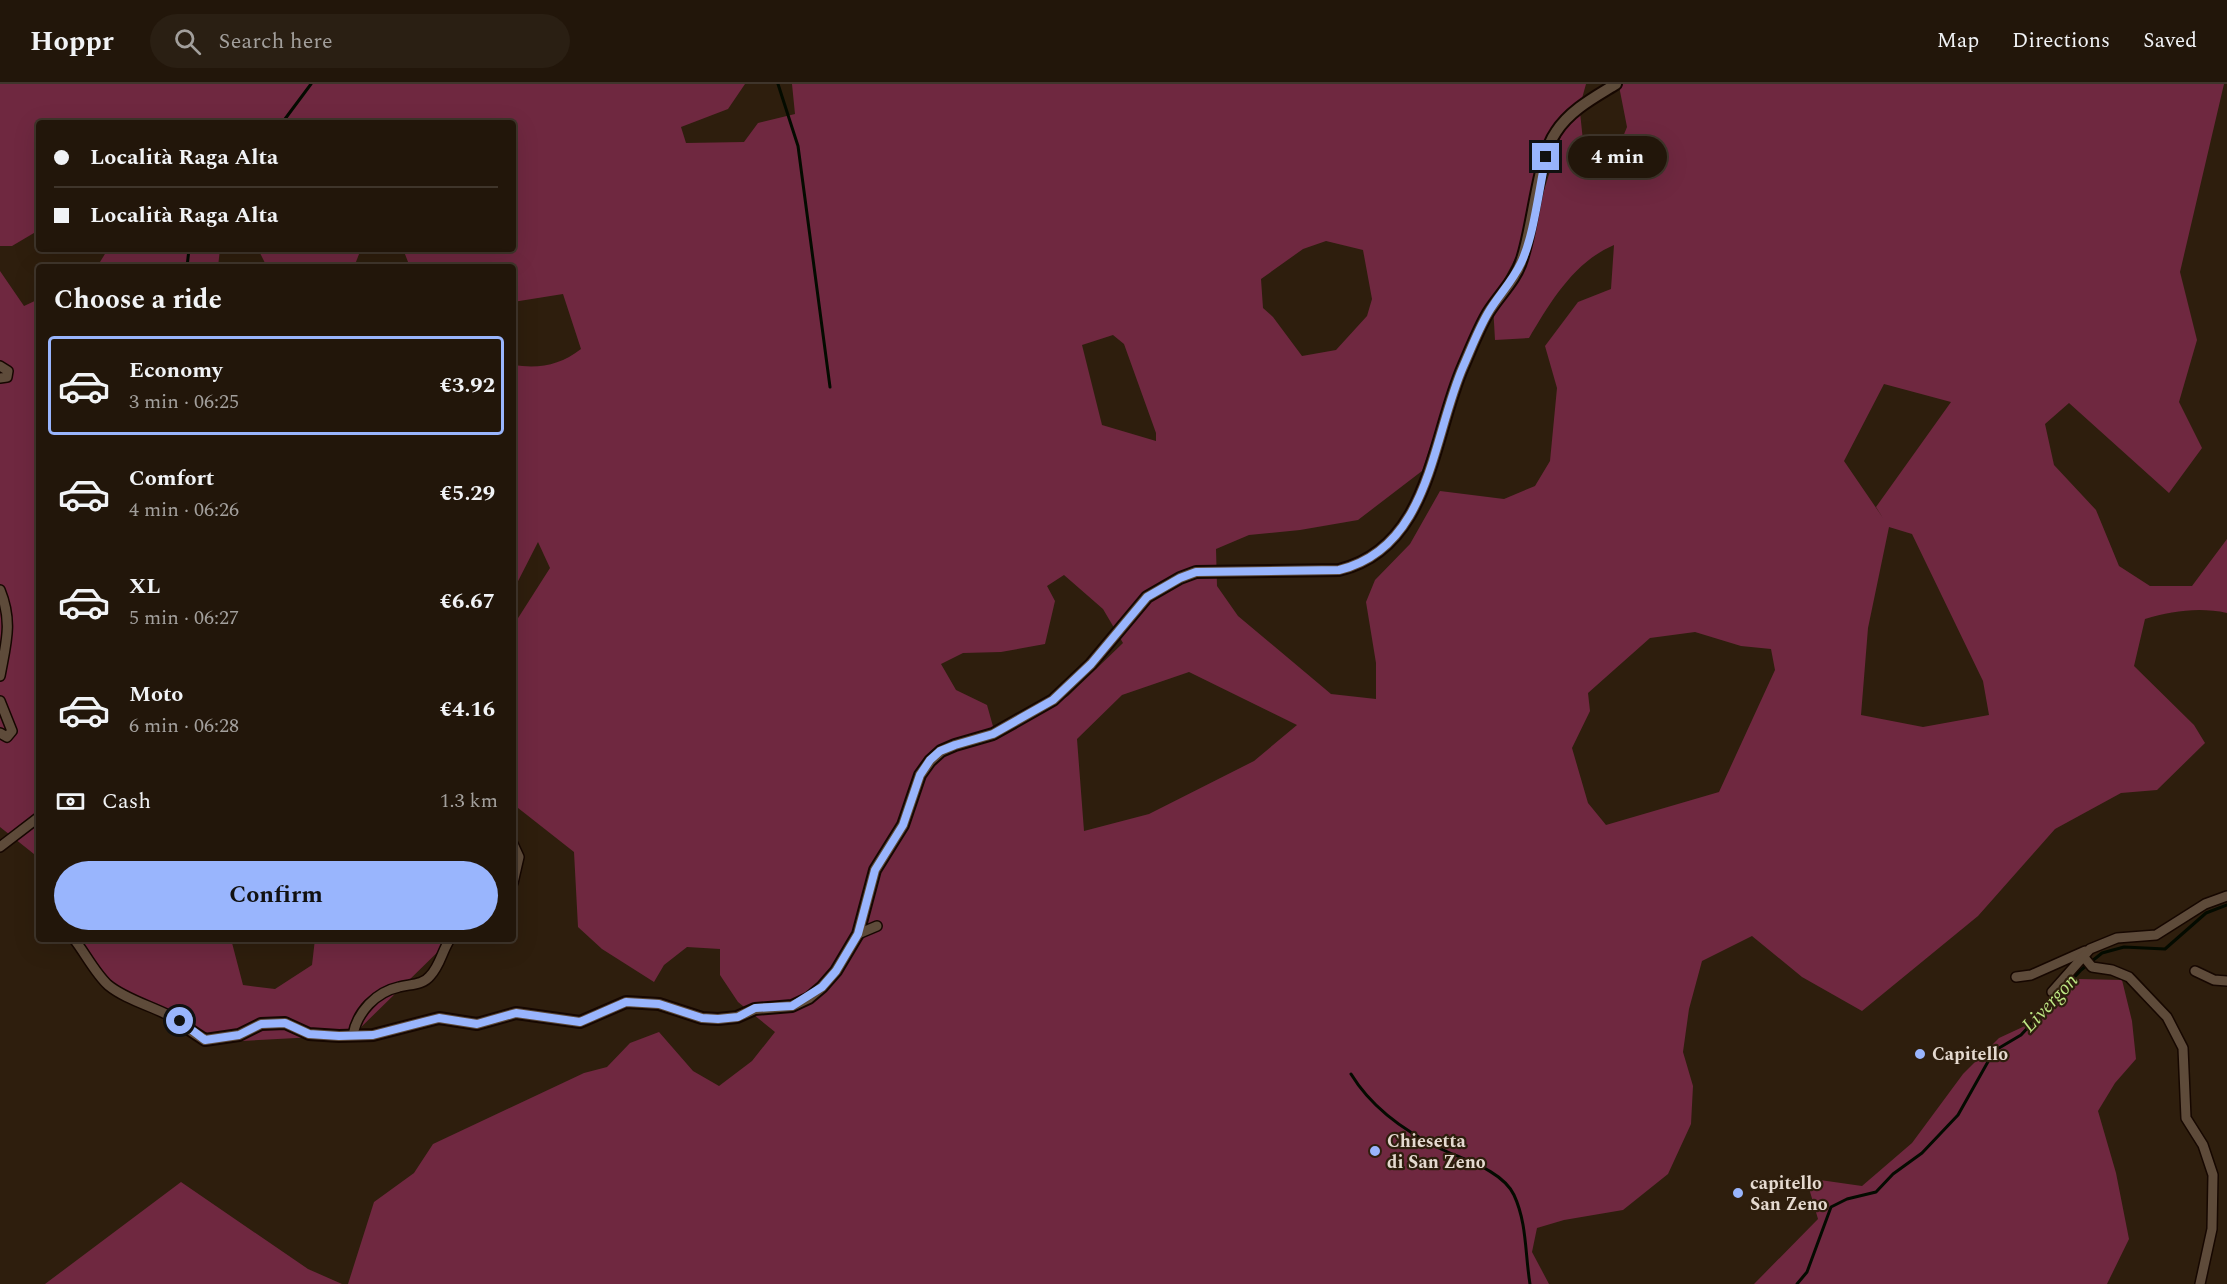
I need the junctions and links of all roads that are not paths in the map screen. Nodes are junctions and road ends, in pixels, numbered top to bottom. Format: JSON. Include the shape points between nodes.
{"nodes":[{"id":1,"x":1616,"y":84,"type":"edge"},
{"id":2,"x":0,"y":366,"type":"edge"},
{"id":3,"x":0,"y":378,"type":"edge"},
{"id":4,"x":0,"y":590,"type":"edge"},
{"id":5,"x":0,"y":676,"type":"edge"},
{"id":6,"x":0,"y":702,"type":"edge"},
{"id":7,"x":0,"y":733,"type":"edge"},
{"id":8,"x":36,"y":819,"type":"edge"},
{"id":9,"x":0,"y":848,"type":"edge"},
{"id":10,"x":516,"y":850,"type":"edge"},
{"id":11,"x":516,"y":870,"type":"edge"},
{"id":12,"x":2227,"y":896,"type":"edge"},
{"id":13,"x":877,"y":926,"type":"dead end"},
{"id":14,"x":858,"y":934,"type":"junction"},
{"id":15,"x":76,"y":942,"type":"edge"},
{"id":16,"x":448,"y":942,"type":"edge"},
{"id":17,"x":2088,"y":958,"type":"junction"},
{"id":18,"x":2195,"y":971,"type":"dead end"},
{"id":19,"x":2016,"y":977,"type":"dead end"},
{"id":20,"x":2227,"y":981,"type":"edge"},
{"id":21,"x":2052,"y":992,"type":"dead end"},
{"id":22,"x":187,"y":1028,"type":"joint"},
{"id":23,"x":353,"y":1035,"type":"junction"},
{"id":24,"x":2200,"y":1284,"type":"edge"}],
"edges":[{"from":1,"to":14,"type":"street","via":[[1589,100],[1555,132],[1522,261],[1488,313],[1462,370],[1429,477],[1394,538],[1359,565],[1339,570],[1196,572],[1147,597],[1091,664],[1053,700],[993,734],[940,751],[930,760],[920,775],[903,825],[875,870]]},
{"from":2,"to":3,"type":"street","via":[[8,371],[7,377]]},
{"from":4,"to":5,"type":"street","via":[[8,608],[9,630]]},
{"from":6,"to":7,"type":"street","via":[[12,731],[8,737]]},
{"from":8,"to":9,"type":"street"},
{"from":10,"to":11,"type":"street"},
{"from":12,"to":17,"type":"street","via":[[2205,904],[2156,935],[2117,938]]},
{"from":13,"to":14,"type":"street"},
{"from":14,"to":23,"type":"street","via":[[822,987],[792,1006],[755,1008],[738,1017],[702,1018],[659,1004],[626,1002],[580,1022],[516,1013],[477,1024],[439,1018],[373,1035]]},
{"from":15,"to":22,"type":"street","via":[[108,984]]},
{"from":16,"to":23,"type":"street","via":[[429,978],[381,994],[355,1022]]},
{"from":17,"to":19,"type":"street"},
{"from":17,"to":21,"type":"street"},
{"from":17,"to":24,"type":"street","via":[[2129,977],[2167,1017],[2183,1048],[2186,1118],[2203,1145],[2213,1175],[2212,1229]]},
{"from":18,"to":20,"type":"street"},
{"from":22,"to":23,"type":"street","via":[[205,1040],[239,1035],[261,1024],[285,1023],[320,1036]]}]}
